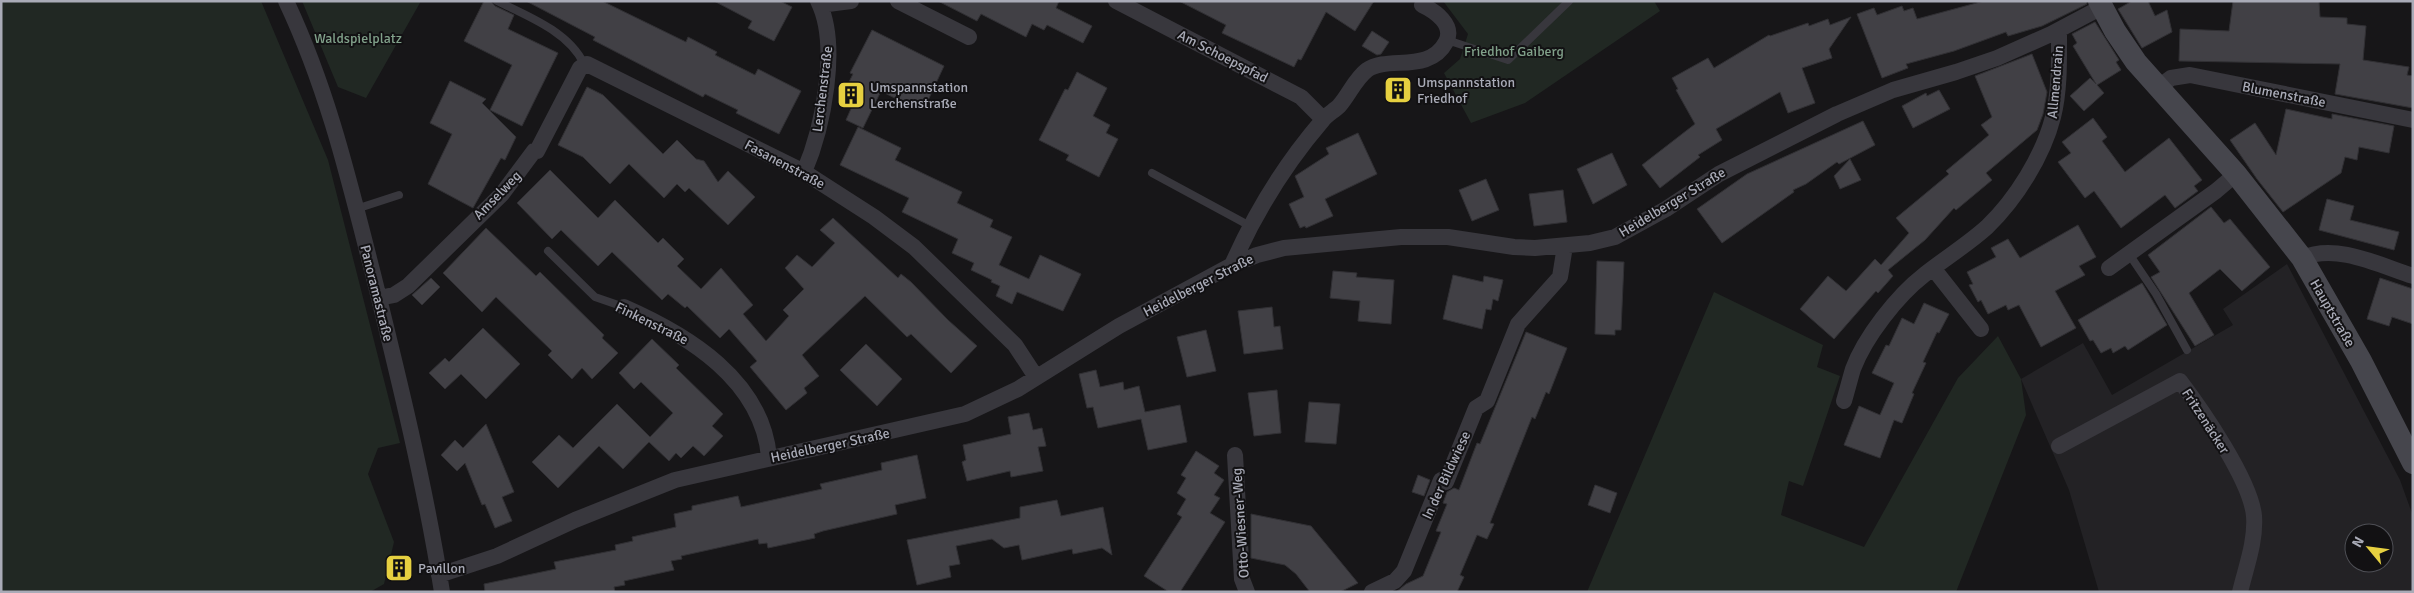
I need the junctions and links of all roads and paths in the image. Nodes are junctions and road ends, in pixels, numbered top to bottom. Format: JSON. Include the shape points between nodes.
{"nodes":[{"id":1,"x":286,"y":1,"type":"edge"},
{"id":2,"x":497,"y":1,"type":"edge"},
{"id":3,"x":851,"y":1,"type":"edge"},
{"id":4,"x":898,"y":1,"type":"edge"},
{"id":5,"x":1116,"y":1,"type":"edge"},
{"id":6,"x":1570,"y":1,"type":"edge"},
{"id":7,"x":1420,"y":2,"type":"edge"},
{"id":8,"x":819,"y":3,"type":"edge"},
{"id":9,"x":2100,"y":4,"type":"edge"},
{"id":10,"x":2059,"y":30,"type":"junction"},
{"id":11,"x":969,"y":37,"type":"dead end"},
{"id":12,"x":1447,"y":40,"type":"junction"},
{"id":13,"x":584,"y":64,"type":"junction"},
{"id":14,"x":2159,"y":87,"type":"junction"},
{"id":15,"x":1323,"y":119,"type":"junction"},
{"id":16,"x":2413,"y":120,"type":"edge"},
{"id":17,"x":804,"y":172,"type":"junction"},
{"id":18,"x":1152,"y":173,"type":"dead end"},
{"id":19,"x":2236,"y":174,"type":"junction"},
{"id":20,"x":399,"y":195,"type":"dead end"},
{"id":21,"x":356,"y":209,"type":"junction"},
{"id":22,"x":1250,"y":226,"type":"junction"},
{"id":23,"x":1565,"y":246,"type":"junction"},
{"id":24,"x":548,"y":251,"type":"dead end"},
{"id":25,"x":2129,"y":254,"type":"junction"},
{"id":26,"x":2302,"y":258,"type":"junction"},
{"id":27,"x":1232,"y":265,"type":"junction"},
{"id":28,"x":1933,"y":268,"type":"junction"},
{"id":29,"x":2109,"y":268,"type":"dead end"},
{"id":30,"x":2413,"y":276,"type":"edge"},
{"id":31,"x":379,"y":298,"type":"junction"},
{"id":32,"x":624,"y":307,"type":"joint"},
{"id":33,"x":1981,"y":329,"type":"dead end"},
{"id":34,"x":2188,"y":350,"type":"dead end"},
{"id":35,"x":1036,"y":377,"type":"junction"},
{"id":36,"x":1844,"y":401,"type":"dead end"},
{"id":37,"x":2059,"y":446,"type":"dead end"},
{"id":38,"x":1235,"y":454,"type":"dead end"},
{"id":39,"x":769,"y":457,"type":"junction"},
{"id":40,"x":2413,"y":463,"type":"edge"},
{"id":41,"x":439,"y":575,"type":"junction"},
{"id":42,"x":442,"y":592,"type":"edge"},
{"id":43,"x":1247,"y":592,"type":"edge"},
{"id":44,"x":1372,"y":592,"type":"edge"},
{"id":45,"x":2240,"y":592,"type":"edge"}],
"edges":[{"from":1,"to":21,"type":"street","name":"Panoramastraße","via":[[330,110]]},
{"from":2,"to":13,"type":"lane","name":"Fasanenstraße","via":[[536,20],[576,50]]},
{"from":3,"to":8,"type":"street","name":"Lerchenstraße"},
{"from":4,"to":11,"type":"street"},
{"from":5,"to":15,"type":"street","name":"Am Schoepspfad","via":[[1302,97]]},
{"from":6,"to":12,"type":"lane","via":[[1508,60]]},
{"from":7,"to":12,"type":"street","via":[[1442,19],[1448,29]]},
{"from":8,"to":17,"type":"street","name":"Lerchenstraße","via":[[829,53],[817,132]]},
{"from":9,"to":10,"type":"street","name":"Heidelberger Straße"},
{"from":9,"to":14,"type":"main road","name":"Hauptstraße","via":[[2136,62]]},
{"from":10,"to":23,"type":"street","name":"Heidelberger Straße","via":[[1977,65],[1910,84],[1861,103],[1733,166],[1627,232]]},
{"from":10,"to":28,"type":"street","name":"Allmendrain","via":[[2055,109],[2035,160],[2016,191],[1988,225]]},
{"from":12,"to":15,"type":"street","via":[[1436,53],[1422,60],[1370,68]]},
{"from":13,"to":17,"type":"street","name":"Fasanenstraße"},
{"from":13,"to":31,"type":"street","name":"Amselweg","via":[[574,77],[537,151],[502,194],[408,286],[394,295]]},
{"from":14,"to":16,"type":"street","name":"Blumenstraße","via":[[2176,76],[2190,74]]},
{"from":14,"to":19,"type":"main road","name":"Hauptstraße"},
{"from":15,"to":22,"type":"street"},
{"from":17,"to":35,"type":"street","name":"Fasanenstraße","via":[[914,247],[1015,345]]},
{"from":18,"to":22,"type":"lane"},
{"from":19,"to":25,"type":"street"},
{"from":19,"to":26,"type":"main road","name":"Hauptstraße"},
{"from":20,"to":21,"type":"lane"},
{"from":21,"to":31,"type":"street","name":"Panoramastraße"},
{"from":22,"to":27,"type":"street"},
{"from":23,"to":27,"type":"street","name":"Heidelberger Straße","via":[[1525,248],[1448,237],[1401,237],[1284,248]]},
{"from":23,"to":44,"type":"street","name":"In der Bildwiese","via":[[1560,277],[1518,324],[1487,401],[1476,408],[1446,482],[1441,480],[1406,567],[1400,577]]},
{"from":24,"to":32,"type":"lane","name":"Finkenstraße","via":[[595,297]]},
{"from":25,"to":29,"type":"street"},
{"from":25,"to":34,"type":"lane"},
{"from":26,"to":30,"type":"street","via":[[2310,254],[2335,253]]},
{"from":26,"to":40,"type":"main road","name":"Hauptstraße","via":[[2361,360]]},
{"from":27,"to":35,"type":"street","name":"Heidelberger Straße","via":[[1119,326]]},
{"from":28,"to":33,"type":"street"},
{"from":28,"to":36,"type":"street","name":"Allmendrain","via":[[1910,289],[1872,334],[1853,369]]},
{"from":31,"to":41,"type":"street","name":"Panoramastraße"},
{"from":32,"to":39,"type":"street","name":"Finkenstraße","via":[[696,344],[728,373],[757,415],[765,433]]},
{"from":35,"to":39,"type":"street","name":"Heidelberger Straße","via":[[1004,397],[965,414]]},
{"from":37,"to":45,"type":"street","name":"Fritzenäcker","via":[[2180,381],[2242,477],[2251,498],[2253,540]]},
{"from":38,"to":43,"type":"street","name":"Otto-Wiesner-Weg","via":[[1242,579]]},
{"from":39,"to":41,"type":"street","name":"Heidelberger Straße","via":[[655,487],[497,556]]},
{"from":41,"to":42,"type":"street","name":"Panoramastraße"}]}
